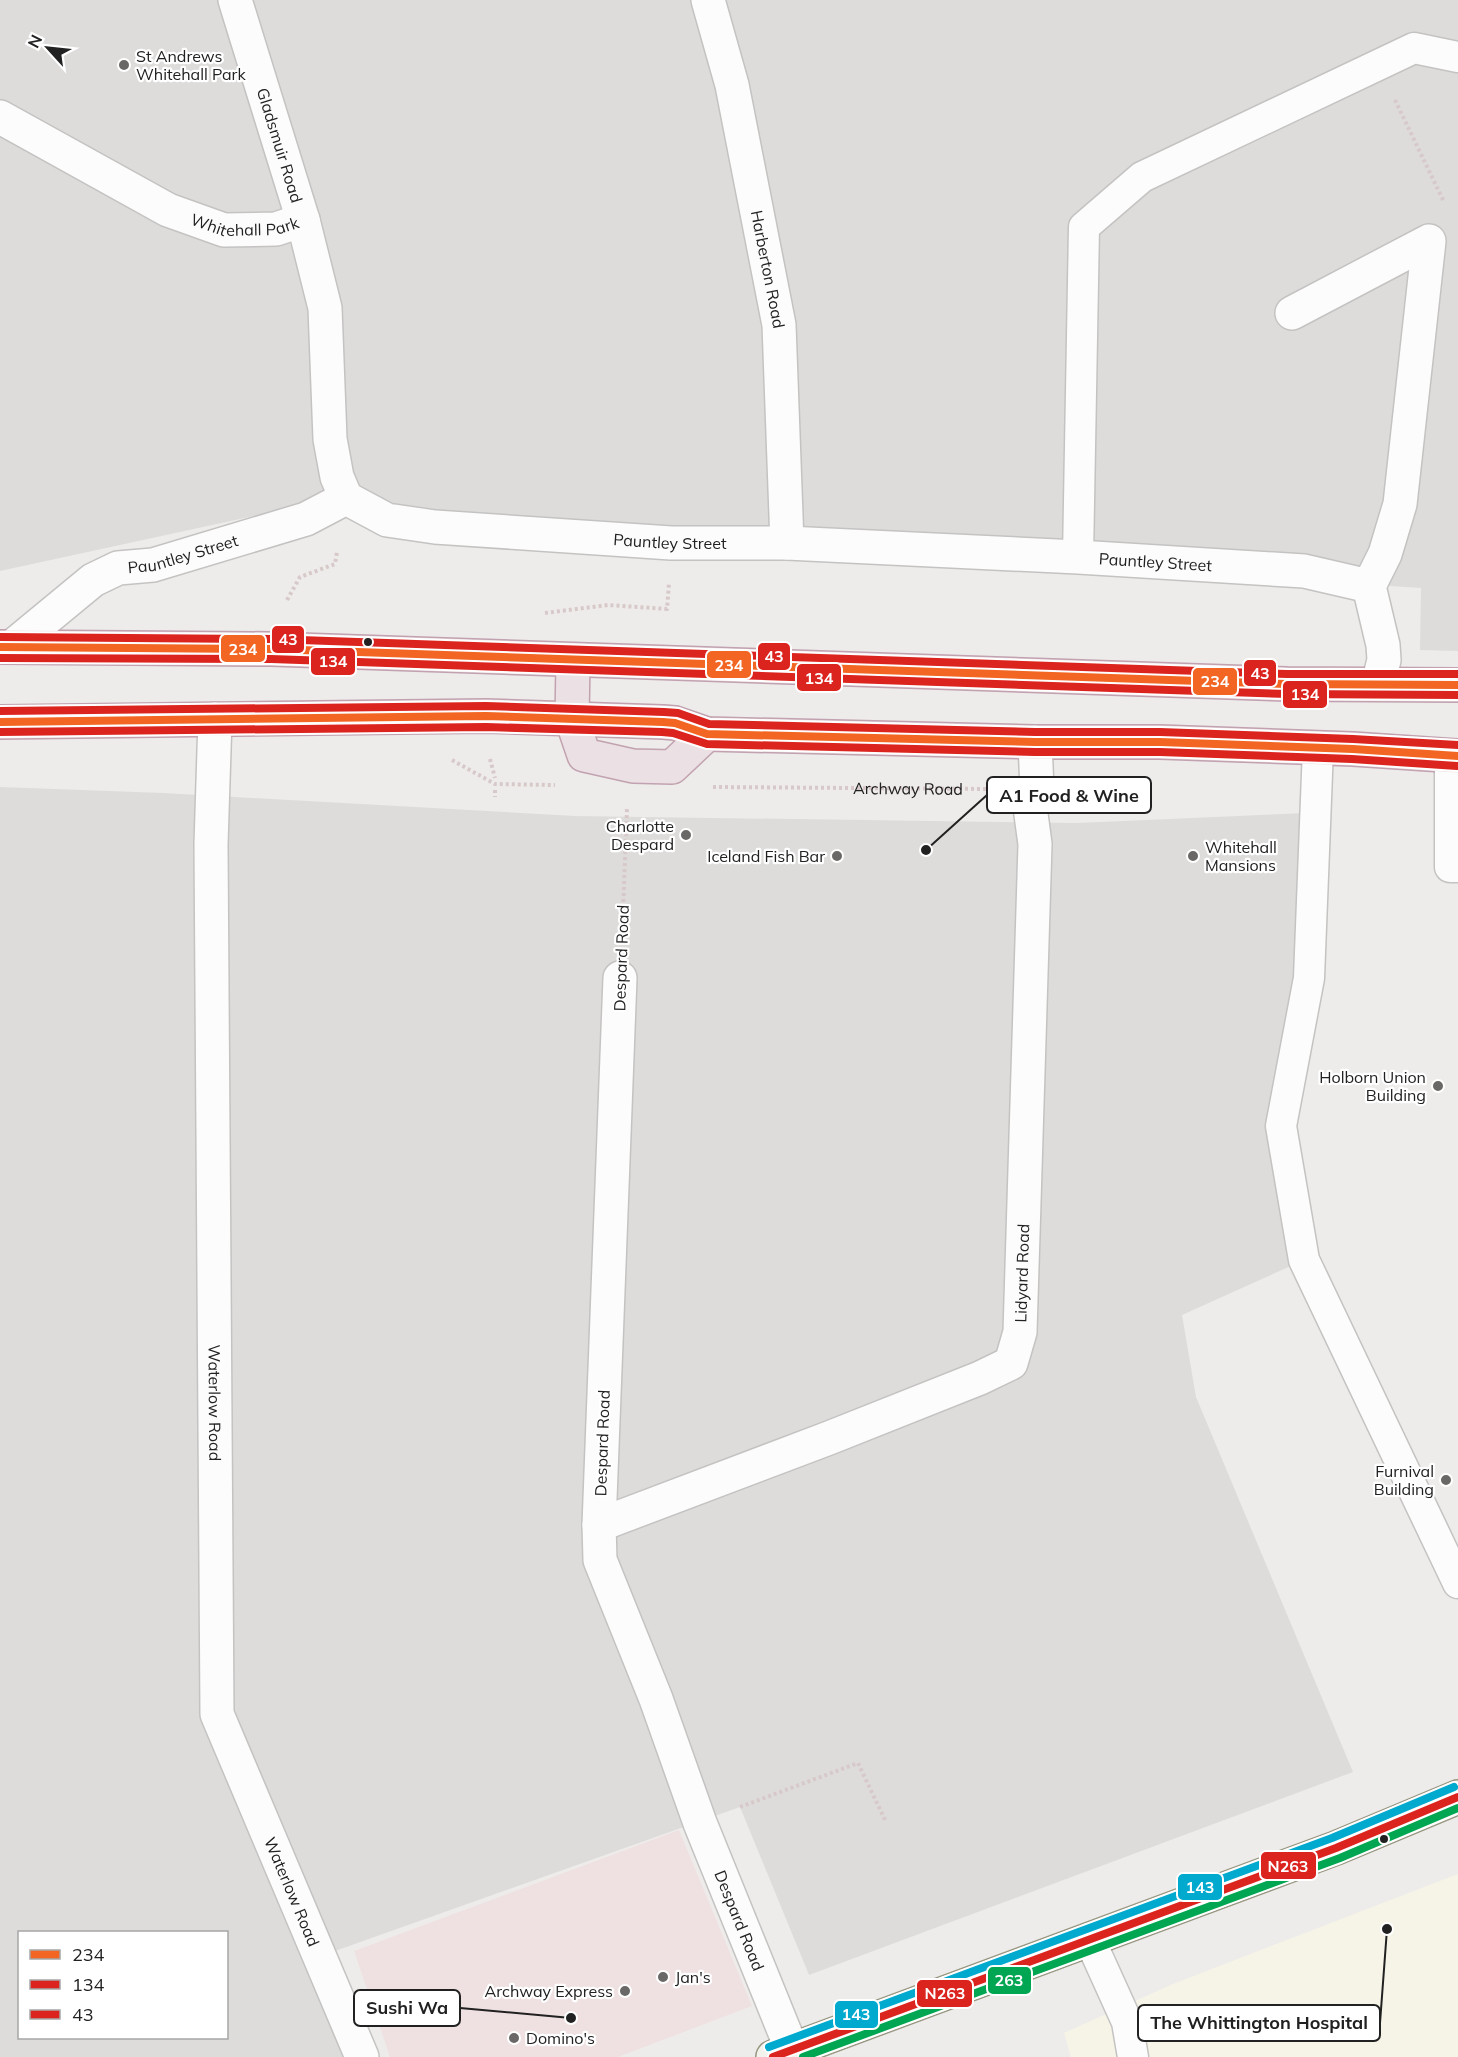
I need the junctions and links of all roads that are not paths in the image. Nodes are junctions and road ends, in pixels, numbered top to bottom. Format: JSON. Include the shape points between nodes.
{"nodes":[{"id":1,"x":235,"y":0,"type":"edge"},
{"id":2,"x":708,"y":0,"type":"edge"},
{"id":3,"x":1458,"y":57,"type":"edge"},
{"id":4,"x":0,"y":117,"type":"edge"},
{"id":5,"x":303,"y":220,"type":"junction"},
{"id":6,"x":1292,"y":313,"type":"dead end"},
{"id":7,"x":346,"y":498,"type":"junction"},
{"id":8,"x":787,"y":543,"type":"junction"},
{"id":9,"x":1078,"y":557,"type":"junction"},
{"id":10,"x":1369,"y":586,"type":"junction"},
{"id":11,"x":6,"y":646,"type":"edge"},
{"id":12,"x":573,"y":661,"type":"junction"},
{"id":13,"x":1378,"y":684,"type":"junction"},
{"id":14,"x":1458,"y":685,"type":"edge"},
{"id":15,"x":215,"y":719,"type":"junction"},
{"id":16,"x":572,"y":720,"type":"junction"},
{"id":17,"x":0,"y":722,"type":"edge"},
{"id":18,"x":707,"y":734,"type":"junction"},
{"id":19,"x":1035,"y":742,"type":"junction"},
{"id":20,"x":1318,"y":748,"type":"junction"},
{"id":21,"x":1454,"y":756,"type":"edge"},
{"id":22,"x":1458,"y":867,"type":"edge"},
{"id":23,"x":620,"y":978,"type":"road end"},
{"id":24,"x":599,"y":1525,"type":"junction"},
{"id":25,"x":1458,"y":1583,"type":"edge"},
{"id":26,"x":1458,"y":1797,"type":"edge"},
{"id":27,"x":1089,"y":1938,"type":"junction"},
{"id":28,"x":786,"y":2054,"type":"edge"},
{"id":29,"x":362,"y":2057,"type":"edge"},
{"id":30,"x":1133,"y":2057,"type":"edge"}],
"edges":[{"from":1,"to":5,"type":"street","name":"Gladsmuir Road"},
{"from":2,"to":8,"type":"street","name":"Harberton Road","via":[[732,85],[778,324]]},
{"from":3,"to":9,"type":"lane","via":[[1414,48],[1142,177],[1084,227]]},
{"from":4,"to":5,"type":"street","name":"Whitehall Park","via":[[168,210],[224,230],[276,229]]},
{"from":5,"to":7,"type":"street","name":"Whitehall Park","via":[[325,308],[330,439],[337,477]]},
{"from":6,"to":10,"type":"street","via":[[1429,241],[1400,504],[1385,554]]},
{"from":7,"to":8,"type":"street","name":"Pauntley Street","via":[[387,520],[426,526],[671,543]]},
{"from":7,"to":11,"type":"street","name":"Pauntley Street","via":[[306,519],[153,565],[118,568],[93,580]]},
{"from":8,"to":9,"type":"street","name":"Pauntley Street"},
{"from":9,"to":10,"type":"street","name":"Pauntley Street","via":[[1304,571]]},
{"from":10,"to":13,"type":"street","via":[[1383,645]]},
{"from":11,"to":12,"type":"highway","via":[[271,649]]},
{"from":12,"to":13,"type":"highway"},
{"from":12,"to":16,"type":"highway"},
{"from":13,"to":14,"type":"highway"},
{"from":15,"to":16,"type":"highway","via":[[486,716]]},
{"from":15,"to":17,"type":"highway"},
{"from":15,"to":29,"type":"street","name":"Waterlow Road","via":[[211,844],[217,1714]]},
{"from":16,"to":18,"type":"highway","via":[[675,723]]},
{"from":16,"to":18,"type":"highway","via":[[584,755],[633,766],[672,767]]},
{"from":18,"to":19,"type":"highway"},
{"from":19,"to":20,"type":"highway"},
{"from":19,"to":24,"type":"street","name":"Lidyard Road","via":[[1037,790],[1030,807],[1035,844],[1020,1332],[1011,1363],[829,1438]]},
{"from":20,"to":21,"type":"highway"},
{"from":20,"to":25,"type":"lane","via":[[1309,978],[1281,1126],[1304,1260]]},
{"from":21,"to":22,"type":"lane","via":[[1450,867]]},
{"from":23,"to":24,"type":"street","name":"Despard Road"},
{"from":24,"to":28,"type":"street","name":"Despard Road","via":[[600,1560],[656,1700]]},
{"from":26,"to":27,"type":"main road","via":[[1336,1848]]},
{"from":27,"to":28,"type":"main road"},
{"from":27,"to":30,"type":"lane","via":[[1127,2022]]}]}
